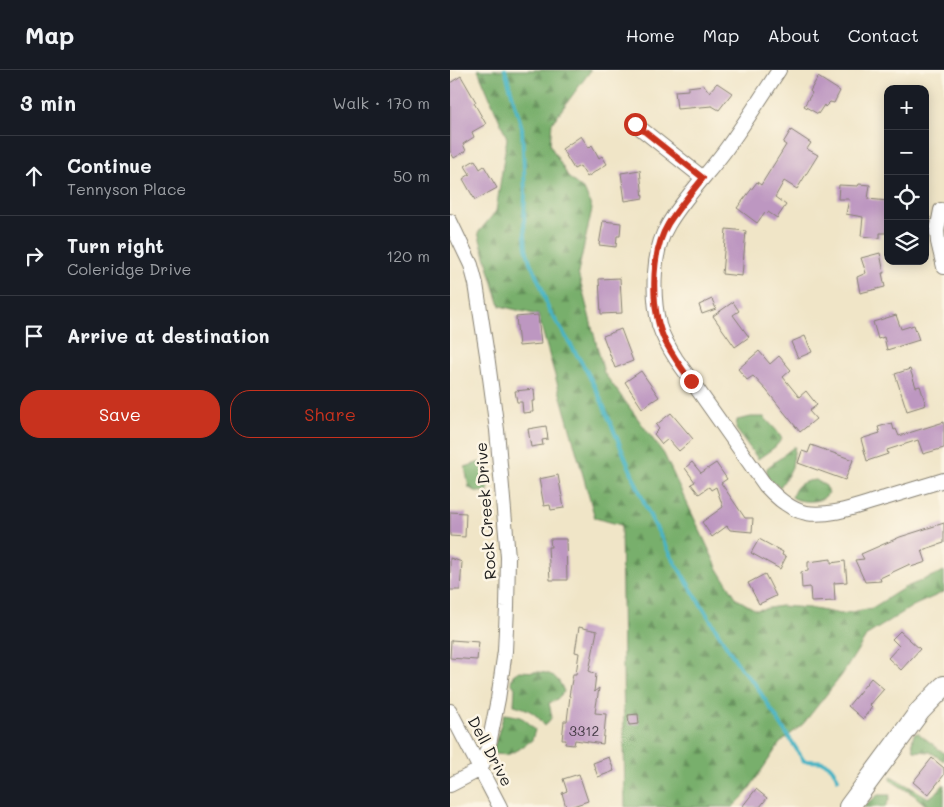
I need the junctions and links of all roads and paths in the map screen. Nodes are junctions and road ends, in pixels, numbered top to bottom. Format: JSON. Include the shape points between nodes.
{"nodes":[{"id":1,"x":779,"y":70,"type":"edge"},
{"id":2,"x":635,"y":124,"type":"dead end"},
{"id":3,"x":703,"y":178,"type":"junction"},
{"id":4,"x":941,"y":210,"type":"dead end"},
{"id":5,"x":450,"y":221,"type":"edge"},
{"id":6,"x":944,"y":267,"type":"edge"},
{"id":7,"x":944,"y":480,"type":"edge"},
{"id":8,"x":944,"y":686,"type":"edge"},
{"id":9,"x":450,"y":711,"type":"edge"},
{"id":10,"x":481,"y":769,"type":"junction"},
{"id":11,"x":450,"y":785,"type":"edge"},
{"id":12,"x":500,"y":807,"type":"edge"},
{"id":13,"x":849,"y":807,"type":"edge"}],
"edges":[{"from":1,"to":3,"type":"street"},
{"from":2,"to":3,"type":"street"},
{"from":3,"to":7,"type":"street","via":[[668,225],[658,251],[655,287],[659,325],[676,359],[765,485],[778,499],[794,508],[805,513],[826,514]]},
{"from":4,"to":6,"type":"street","via":[[938,242]]},
{"from":5,"to":10,"type":"street","name":"Rock Creek Drive","via":[[471,265],[476,284],[497,430],[508,557],[505,651],[498,699]]},
{"from":8,"to":13,"type":"street","via":[[920,711]]},
{"from":9,"to":10,"type":"street","name":"Dell Drive"},
{"from":10,"to":11,"type":"street"},
{"from":10,"to":12,"type":"street","name":"Dell Drive"}]}
